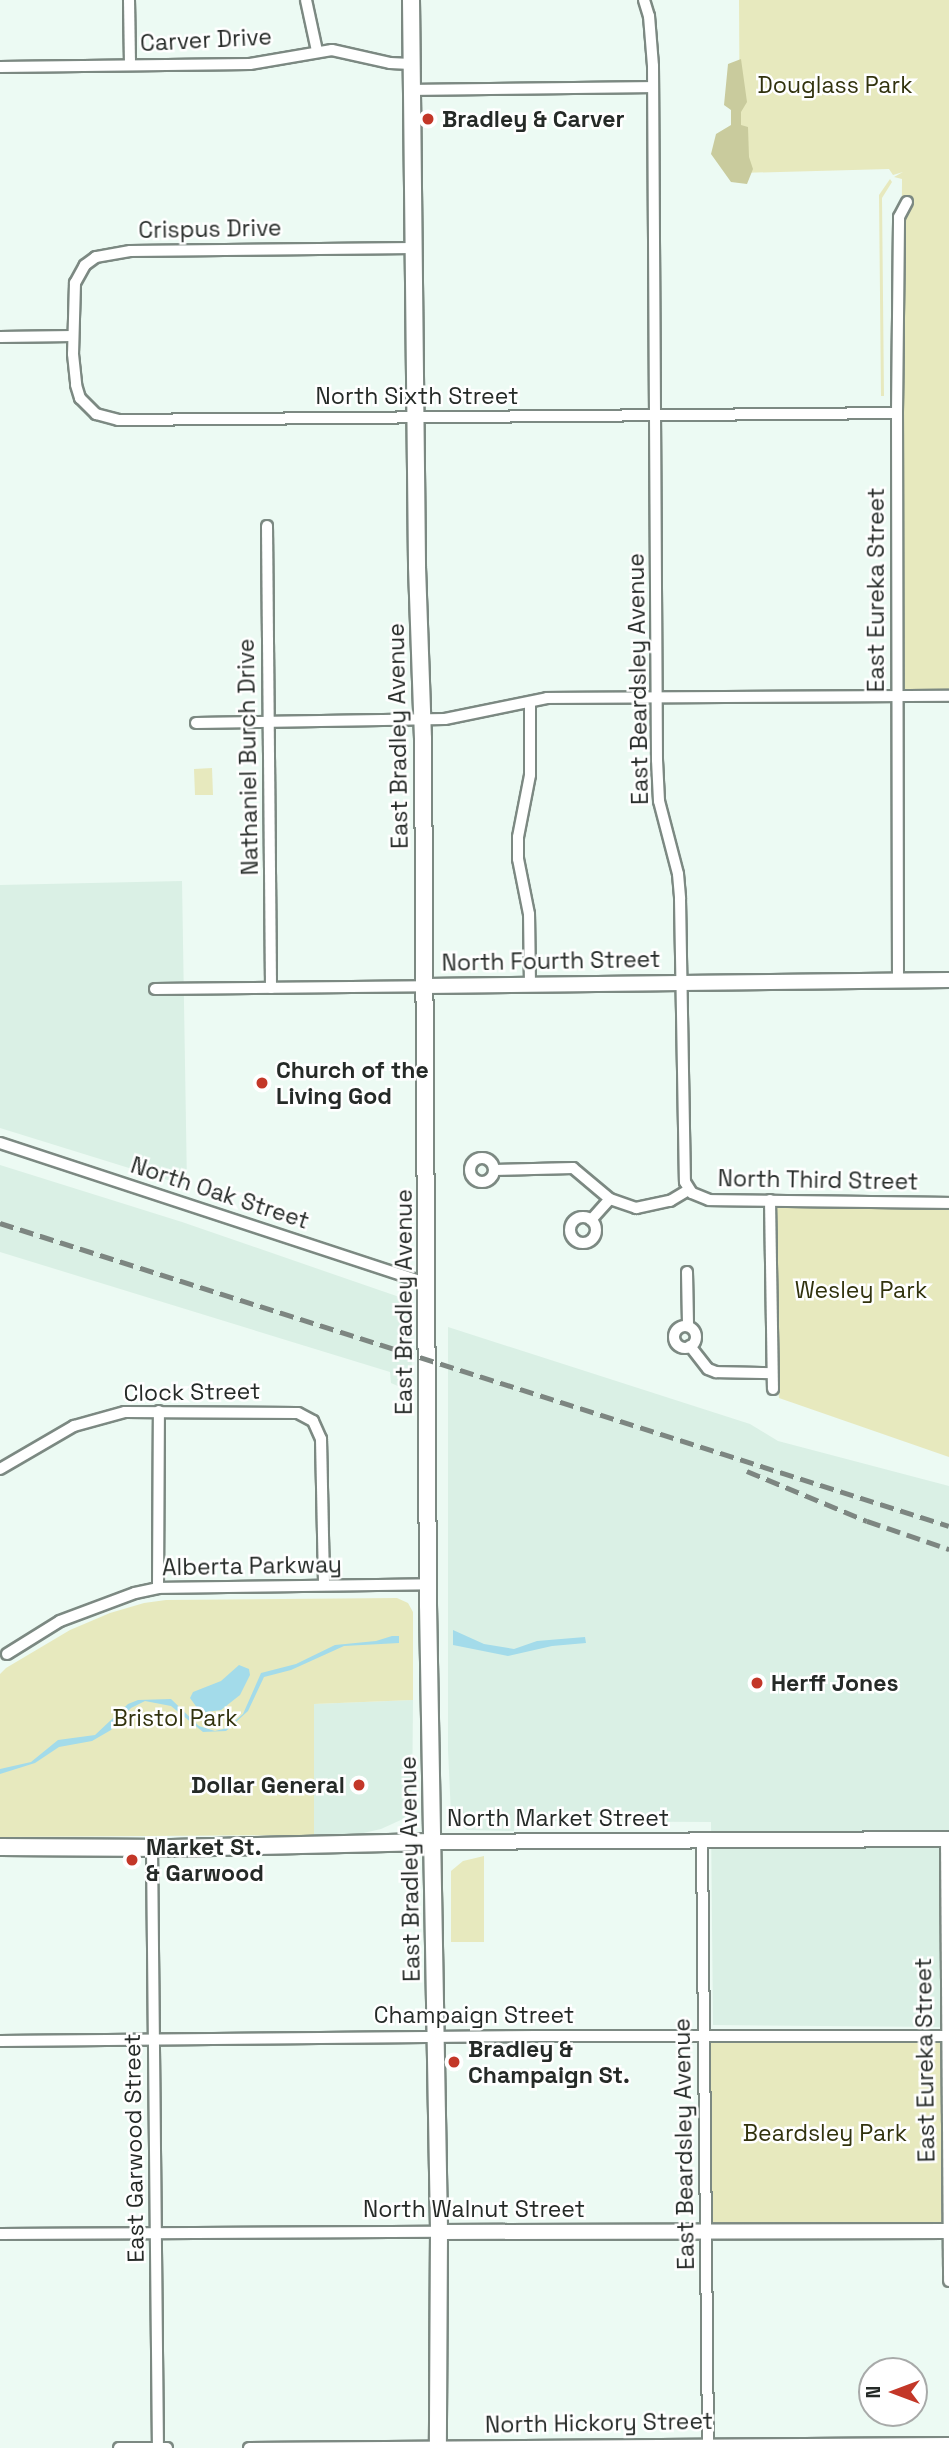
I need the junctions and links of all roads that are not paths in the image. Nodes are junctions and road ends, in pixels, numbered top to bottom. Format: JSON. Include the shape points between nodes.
{"nodes":[{"id":1,"x":129,"y":0,"type":"edge"},
{"id":2,"x":306,"y":0,"type":"edge"},
{"id":3,"x":411,"y":0,"type":"edge"},
{"id":4,"x":644,"y":0,"type":"edge"},
{"id":5,"x":317,"y":51,"type":"junction"},
{"id":6,"x":130,"y":65,"type":"junction"},
{"id":7,"x":411,"y":65,"type":"junction"},
{"id":8,"x":0,"y":67,"type":"edge"},
{"id":9,"x":652,"y":87,"type":"junction"},
{"id":10,"x":412,"y":90,"type":"junction"},
{"id":11,"x":907,"y":202,"type":"dead end"},
{"id":12,"x":414,"y":248,"type":"junction"},
{"id":13,"x":73,"y":336,"type":"junction"},
{"id":14,"x":0,"y":337,"type":"edge"},
{"id":15,"x":897,"y":413,"type":"junction"},
{"id":16,"x":655,"y":414,"type":"junction"},
{"id":17,"x":414,"y":416,"type":"junction"},
{"id":18,"x":267,"y":526,"type":"dead end"},
{"id":19,"x":949,"y":696,"type":"edge"},
{"id":20,"x":656,"y":697,"type":"junction"},
{"id":21,"x":896,"y":697,"type":"junction"},
{"id":22,"x":530,"y":702,"type":"junction"},
{"id":23,"x":423,"y":719,"type":"junction"},
{"id":24,"x":268,"y":722,"type":"junction"},
{"id":25,"x":196,"y":723,"type":"dead end"},
{"id":26,"x":898,"y":980,"type":"junction"},
{"id":27,"x":949,"y":980,"type":"edge"},
{"id":28,"x":681,"y":982,"type":"junction"},
{"id":29,"x":530,"y":985,"type":"junction"},
{"id":30,"x":425,"y":986,"type":"junction"},
{"id":31,"x":271,"y":988,"type":"junction"},
{"id":32,"x":155,"y":989,"type":"dead end"},
{"id":33,"x":0,"y":1143,"type":"edge"},
{"id":34,"x":682,"y":1152,"type":"joint"},
{"id":35,"x":494,"y":1170,"type":"dead end"},
{"id":36,"x":688,"y":1190,"type":"junction"},
{"id":37,"x":610,"y":1199,"type":"junction"},
{"id":38,"x":770,"y":1199,"type":"junction"},
{"id":39,"x":949,"y":1203,"type":"edge"},
{"id":40,"x":591,"y":1220,"type":"dead end"},
{"id":41,"x":687,"y":1272,"type":"dead end"},
{"id":42,"x":427,"y":1283,"type":"junction"},
{"id":43,"x":688,"y":1326,"type":"junction"},
{"id":44,"x":690,"y":1346,"type":"junction"},
{"id":45,"x":770,"y":1373,"type":"junction"},
{"id":46,"x":773,"y":1389,"type":"dead end"},
{"id":47,"x":159,"y":1411,"type":"junction"},
{"id":48,"x":0,"y":1469,"type":"edge"},
{"id":49,"x":428,"y":1584,"type":"junction"},
{"id":50,"x":324,"y":1585,"type":"junction"},
{"id":51,"x":158,"y":1588,"type":"junction"},
{"id":52,"x":2,"y":1657,"type":"edge"},
{"id":53,"x":948,"y":1839,"type":"edge"},
{"id":54,"x":702,"y":1840,"type":"junction"},
{"id":55,"x":431,"y":1842,"type":"junction"},
{"id":56,"x":0,"y":1847,"type":"edge"},
{"id":57,"x":152,"y":1848,"type":"junction"},
{"id":58,"x":435,"y":2036,"type":"junction"},
{"id":59,"x":704,"y":2036,"type":"junction"},
{"id":60,"x":947,"y":2036,"type":"edge"},
{"id":61,"x":154,"y":2040,"type":"junction"},
{"id":62,"x":0,"y":2041,"type":"edge"},
{"id":63,"x":706,"y":2231,"type":"junction"},
{"id":64,"x":948,"y":2231,"type":"edge"},
{"id":65,"x":439,"y":2232,"type":"junction"},
{"id":66,"x":0,"y":2234,"type":"edge"},
{"id":67,"x":156,"y":2235,"type":"junction"},
{"id":68,"x":949,"y":2281,"type":"edge"},
{"id":69,"x":949,"y":2442,"type":"edge"},
{"id":70,"x":708,"y":2446,"type":"edge"},
{"id":71,"x":438,"y":2447,"type":"edge"},
{"id":72,"x":119,"y":2448,"type":"edge"},
{"id":73,"x":158,"y":2448,"type":"edge"},
{"id":74,"x":167,"y":2448,"type":"edge"},
{"id":75,"x":250,"y":2448,"type":"edge"}],
"edges":[{"from":1,"to":6,"type":"street"},
{"from":2,"to":5,"type":"street"},
{"from":3,"to":7,"type":"main road","name":"East Bradley Avenue"},
{"from":4,"to":9,"type":"street","name":"East Beardsley Avenue","via":[[653,41]]},
{"from":5,"to":6,"type":"street","name":"Carver Drive","via":[[250,64]]},
{"from":5,"to":7,"type":"street","name":"Carver Drive"},
{"from":6,"to":8,"type":"street","name":"Carver Drive"},
{"from":7,"to":10,"type":"main road","name":"East Bradley Avenue"},
{"from":9,"to":10,"type":"street"},
{"from":9,"to":16,"type":"street","name":"East Beardsley Avenue"},
{"from":10,"to":12,"type":"main road","name":"East Bradley Avenue"},
{"from":11,"to":15,"type":"street","name":"East Eureka Street","via":[[899,217]]},
{"from":12,"to":13,"type":"street","name":"Crispus Drive","via":[[107,253],[79,272]]},
{"from":12,"to":17,"type":"main road","name":"East Bradley Avenue"},
{"from":13,"to":14,"type":"street"},
{"from":13,"to":17,"type":"street","name":"North Sixth Street","via":[[80,398],[105,417]]},
{"from":15,"to":16,"type":"street","name":"North Sixth Street"},
{"from":15,"to":21,"type":"street","name":"East Eureka Street"},
{"from":16,"to":17,"type":"street","name":"North Sixth Street"},
{"from":16,"to":20,"type":"street","name":"East Beardsley Avenue"},
{"from":17,"to":23,"type":"main road","name":"East Bradley Avenue"},
{"from":18,"to":24,"type":"street","name":"Nathaniel Burch Drive"},
{"from":19,"to":21,"type":"street"},
{"from":20,"to":21,"type":"street"},
{"from":20,"to":22,"type":"street"},
{"from":20,"to":28,"type":"street","name":"East Beardsley Avenue","via":[[659,801],[678,874]]},
{"from":21,"to":26,"type":"street","name":"East Eureka Street"},
{"from":22,"to":23,"type":"street","via":[[475,715]]},
{"from":22,"to":29,"type":"street","via":[[530,775],[518,859],[529,914]]},
{"from":23,"to":24,"type":"street"},
{"from":23,"to":30,"type":"main road","name":"East Bradley Avenue"},
{"from":24,"to":25,"type":"street"},
{"from":24,"to":31,"type":"street","name":"Nathaniel Burch Drive"},
{"from":26,"to":27,"type":"street","name":"North Fourth Street"},
{"from":26,"to":28,"type":"street","name":"North Fourth Street"},
{"from":28,"to":29,"type":"street","name":"North Fourth Street"},
{"from":28,"to":34,"type":"street","name":"East Beardsley Avenue"},
{"from":29,"to":30,"type":"street","name":"North Fourth Street"},
{"from":30,"to":31,"type":"street","name":"North Fourth Street"},
{"from":30,"to":42,"type":"main road","name":"East Bradley Avenue"},
{"from":31,"to":32,"type":"street","name":"North Fourth Street"},
{"from":33,"to":42,"type":"street","name":"North Oak Street"},
{"from":34,"to":36,"type":"street","name":"North Third Street"},
{"from":35,"to":37,"type":"street","name":"North Third Street","via":[[573,1168]]},
{"from":36,"to":37,"type":"street","name":"North Third Street","via":[[654,1206],[636,1208]]},
{"from":36,"to":38,"type":"street","name":"North Third Street","via":[[709,1200]]},
{"from":37,"to":40,"type":"street"},
{"from":38,"to":39,"type":"street","name":"North Third Street"},
{"from":38,"to":45,"type":"street"},
{"from":41,"to":43,"type":"street"},
{"from":42,"to":49,"type":"main road","name":"East Bradley Avenue"},
{"from":43,"to":44,"type":"street","via":[[696,1337]]},
{"from":43,"to":44,"type":"street","via":[[677,1328],[674,1338],[680,1347]]},
{"from":44,"to":45,"type":"street","via":[[708,1369]]},
{"from":45,"to":46,"type":"street"},
{"from":47,"to":48,"type":"street","name":"Clock Street","via":[[125,1412],[74,1426]]},
{"from":47,"to":50,"type":"street","name":"Clock Street","via":[[284,1411],[313,1421],[323,1458]]},
{"from":47,"to":51,"type":"street"},
{"from":49,"to":50,"type":"street","name":"Alberta Parkway"},
{"from":49,"to":55,"type":"main road","name":"East Bradley Avenue"},
{"from":50,"to":51,"type":"street","name":"Alberta Parkway"},
{"from":51,"to":52,"type":"street","name":"Alberta Parkway","via":[[60,1621]]},
{"from":53,"to":54,"type":"street","name":"North Market Street"},
{"from":53,"to":60,"type":"street","name":"East Eureka Street"},
{"from":54,"to":55,"type":"street","name":"North Market Street"},
{"from":54,"to":59,"type":"street","name":"East Beardsley Avenue"},
{"from":55,"to":57,"type":"main road","name":"North Market Street"},
{"from":55,"to":58,"type":"main road","name":"East Bradley Avenue"},
{"from":56,"to":57,"type":"main road","name":"North Market Street"},
{"from":57,"to":61,"type":"street","name":"East Garwood Street"},
{"from":58,"to":59,"type":"street","name":"Champaign Street"},
{"from":58,"to":61,"type":"street","name":"Champaign Street"},
{"from":58,"to":65,"type":"main road","name":"East Bradley Avenue"},
{"from":59,"to":60,"type":"street","name":"Champaign Street"},
{"from":59,"to":63,"type":"street","name":"East Beardsley Avenue"},
{"from":60,"to":64,"type":"street","name":"East Eureka Street"},
{"from":61,"to":62,"type":"street","name":"Champaign Street"},
{"from":61,"to":67,"type":"street","name":"East Garwood Street"},
{"from":63,"to":64,"type":"street","name":"North Walnut Street"},
{"from":63,"to":65,"type":"street","name":"North Walnut Street"},
{"from":63,"to":70,"type":"street","name":"East Beardsley Avenue"},
{"from":64,"to":68,"type":"street","name":"East Eureka Street"},
{"from":65,"to":67,"type":"street","name":"North Walnut Street"},
{"from":65,"to":71,"type":"main road","name":"East Bradley Avenue"},
{"from":66,"to":67,"type":"street","name":"North Walnut Street"},
{"from":67,"to":73,"type":"street","name":"East Garwood Street"},
{"from":69,"to":70,"type":"street","name":"North Hickory Street"},
{"from":70,"to":71,"type":"street","name":"North Hickory Street"},
{"from":71,"to":75,"type":"street","name":"North Hickory Street"},
{"from":72,"to":73,"type":"street"},
{"from":73,"to":74,"type":"street"}]}
